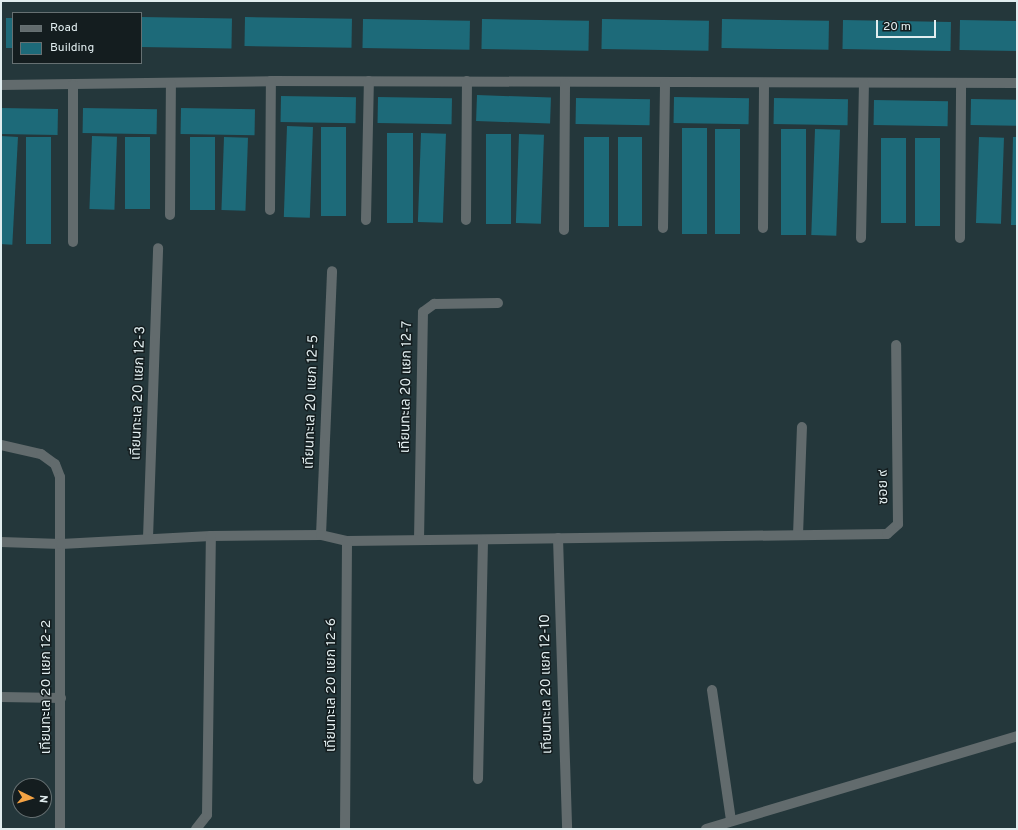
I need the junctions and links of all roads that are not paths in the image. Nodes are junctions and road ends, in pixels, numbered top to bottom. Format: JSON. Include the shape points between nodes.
{"nodes":[{"id":1,"x":271,"y":81,"type":"junction"},
{"id":2,"x":369,"y":81,"type":"junction"},
{"id":3,"x":467,"y":81,"type":"junction"},
{"id":4,"x":565,"y":83,"type":"junction"},
{"id":5,"x":665,"y":83,"type":"junction"},
{"id":6,"x":764,"y":83,"type":"junction"},
{"id":7,"x":864,"y":83,"type":"junction"},
{"id":8,"x":961,"y":83,"type":"junction"},
{"id":9,"x":1017,"y":83,"type":"edge"},
{"id":10,"x":172,"y":84,"type":"junction"},
{"id":11,"x":1,"y":85,"type":"edge"},
{"id":12,"x":73,"y":85,"type":"junction"},
{"id":13,"x":270,"y":210,"type":"dead end"},
{"id":14,"x":170,"y":215,"type":"dead end"},
{"id":15,"x":366,"y":220,"type":"dead end"},
{"id":16,"x":466,"y":220,"type":"dead end"},
{"id":17,"x":663,"y":228,"type":"dead end"},
{"id":18,"x":763,"y":228,"type":"dead end"},
{"id":19,"x":564,"y":230,"type":"dead end"},
{"id":20,"x":861,"y":238,"type":"dead end"},
{"id":21,"x":960,"y":238,"type":"dead end"},
{"id":22,"x":73,"y":242,"type":"dead end"},
{"id":23,"x":158,"y":248,"type":"dead end"},
{"id":24,"x":332,"y":271,"type":"dead end"},
{"id":25,"x":498,"y":304,"type":"dead end"},
{"id":26,"x":896,"y":346,"type":"dead end"},
{"id":27,"x":802,"y":427,"type":"dead end"},
{"id":28,"x":1,"y":445,"type":"edge"},
{"id":29,"x":321,"y":534,"type":"junction"},
{"id":30,"x":798,"y":535,"type":"junction"},
{"id":31,"x":211,"y":536,"type":"junction"},
{"id":32,"x":148,"y":538,"type":"junction"},
{"id":33,"x":558,"y":538,"type":"junction"},
{"id":34,"x":419,"y":540,"type":"junction"},
{"id":35,"x":483,"y":540,"type":"junction"},
{"id":36,"x":347,"y":541,"type":"junction"},
{"id":37,"x":1,"y":542,"type":"edge"},
{"id":38,"x":61,"y":544,"type":"junction"},
{"id":39,"x":712,"y":690,"type":"dead end"},
{"id":40,"x":1,"y":697,"type":"edge"},
{"id":41,"x":61,"y":698,"type":"junction"},
{"id":42,"x":1017,"y":736,"type":"edge"},
{"id":43,"x":478,"y":778,"type":"dead end"},
{"id":44,"x":731,"y":821,"type":"junction"},
{"id":45,"x":60,"y":829,"type":"edge"},
{"id":46,"x":196,"y":829,"type":"edge"},
{"id":47,"x":345,"y":829,"type":"edge"},
{"id":48,"x":567,"y":829,"type":"edge"},
{"id":49,"x":706,"y":829,"type":"edge"}],
"edges":[{"from":1,"to":2,"type":"street"},
{"from":1,"to":10,"type":"street"},
{"from":1,"to":13,"type":"street"},
{"from":2,"to":3,"type":"street"},
{"from":2,"to":15,"type":"street"},
{"from":3,"to":4,"type":"street"},
{"from":3,"to":16,"type":"street"},
{"from":4,"to":5,"type":"street"},
{"from":4,"to":19,"type":"street"},
{"from":5,"to":6,"type":"street"},
{"from":5,"to":17,"type":"street"},
{"from":6,"to":7,"type":"street"},
{"from":6,"to":18,"type":"street"},
{"from":7,"to":8,"type":"street"},
{"from":7,"to":20,"type":"street"},
{"from":8,"to":9,"type":"street"},
{"from":8,"to":21,"type":"street"},
{"from":10,"to":12,"type":"street"},
{"from":10,"to":14,"type":"street"},
{"from":11,"to":12,"type":"street"},
{"from":12,"to":22,"type":"street"},
{"from":23,"to":32,"type":"street","name":"เทียนทะเล 20 แยก 12-3"},
{"from":24,"to":29,"type":"street","name":"เทียนทะเล 20 แยก 12-5"},
{"from":25,"to":34,"type":"street","name":"เทียนทะเล 20 แยก 12-7","via":[[434,304],[423,312]]},
{"from":26,"to":30,"type":"street","name":"ซอย ๙","via":[[898,524],[895,530],[887,534]]},
{"from":27,"to":30,"type":"street"},
{"from":28,"to":38,"type":"street","name":"เทียนทะเล 20 แยก 12-2","via":[[41,454],[55,464],[62,494]]},
{"from":29,"to":31,"type":"street"},
{"from":29,"to":36,"type":"street"},
{"from":30,"to":33,"type":"street"},
{"from":31,"to":32,"type":"street"},
{"from":31,"to":46,"type":"street","via":[[207,815]]},
{"from":32,"to":38,"type":"street"},
{"from":33,"to":35,"type":"street"},
{"from":33,"to":48,"type":"street","name":"เทียนทะเล 20 แยก 12-10"},
{"from":34,"to":35,"type":"street"},
{"from":34,"to":36,"type":"street"},
{"from":35,"to":43,"type":"street"},
{"from":36,"to":47,"type":"street","name":"เทียนทะเล 20 แยก 12-6"},
{"from":37,"to":38,"type":"street"},
{"from":38,"to":41,"type":"street","name":"เทียนทะเล 20 แยก 12-2"},
{"from":39,"to":44,"type":"street"},
{"from":40,"to":41,"type":"street"},
{"from":41,"to":45,"type":"street","name":"เทียนทะเล 20 แยก 12-2"},
{"from":42,"to":44,"type":"street"},
{"from":44,"to":49,"type":"street"}]}
